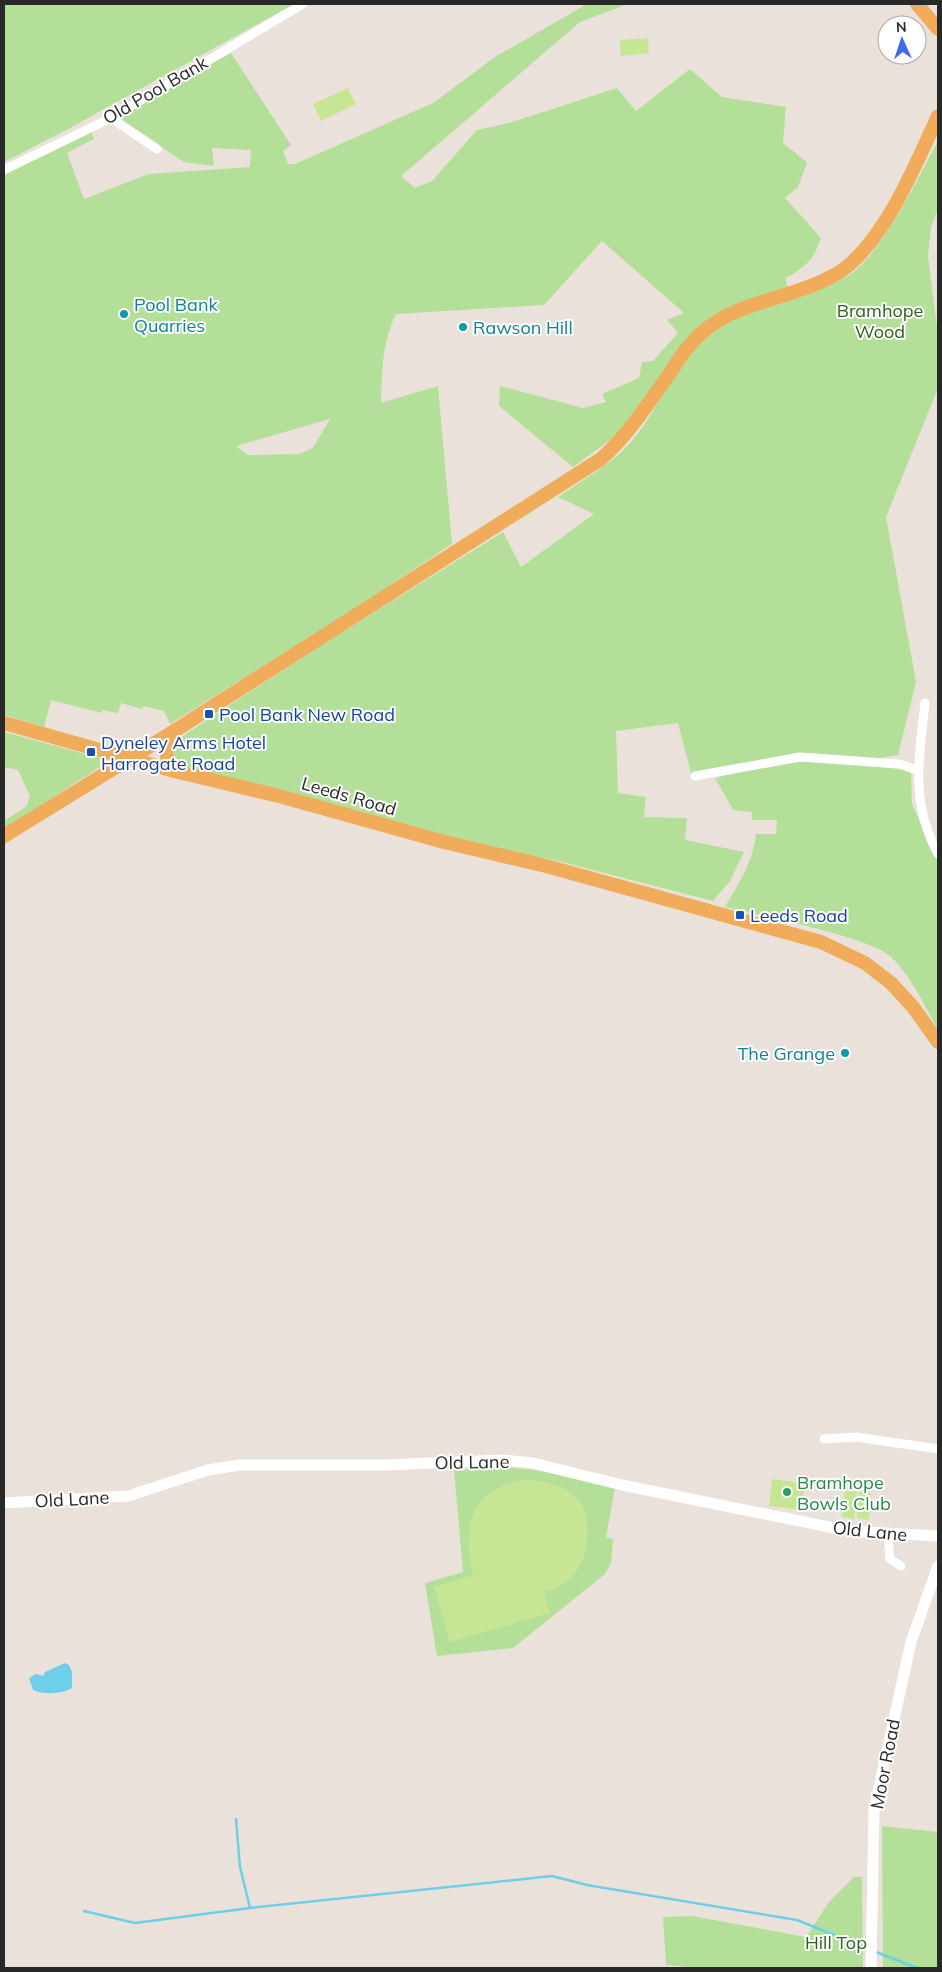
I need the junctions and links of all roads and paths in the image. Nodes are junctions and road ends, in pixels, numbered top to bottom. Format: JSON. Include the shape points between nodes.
{"nodes":[{"id":1,"x":303,"y":4,"type":"edge"},
{"id":2,"x":917,"y":4,"type":"edge"},
{"id":3,"x":938,"y":29,"type":"edge"},
{"id":4,"x":938,"y":116,"type":"edge"},
{"id":5,"x":110,"y":118,"type":"junction"},
{"id":6,"x":157,"y":149,"type":"dead end"},
{"id":7,"x":4,"y":170,"type":"edge"},
{"id":8,"x":925,"y":703,"type":"dead end"},
{"id":9,"x":4,"y":724,"type":"edge"},
{"id":10,"x":168,"y":735,"type":"junction"},
{"id":11,"x":130,"y":759,"type":"junction"},
{"id":12,"x":917,"y":770,"type":"junction"},
{"id":13,"x":174,"y":771,"type":"junction"},
{"id":14,"x":695,"y":776,"type":"dead end"},
{"id":15,"x":4,"y":836,"type":"edge"},
{"id":16,"x":938,"y":854,"type":"edge"},
{"id":17,"x":938,"y":1042,"type":"edge"},
{"id":18,"x":824,"y":1439,"type":"dead end"},
{"id":19,"x":938,"y":1449,"type":"edge"},
{"id":20,"x":4,"y":1503,"type":"edge"},
{"id":21,"x":888,"y":1534,"type":"junction"},
{"id":22,"x":938,"y":1536,"type":"edge"},
{"id":23,"x":901,"y":1566,"type":"dead end"},
{"id":24,"x":938,"y":1568,"type":"edge"},
{"id":25,"x":871,"y":1968,"type":"edge"}],
"edges":[{"from":1,"to":5,"type":"street","name":"Old Pool Bank"},
{"from":2,"to":3,"type":"highway"},
{"from":4,"to":10,"type":"highway","via":[[896,201],[867,246],[849,265],[814,285],[718,320],[689,346],[627,433],[600,459],[510,520]]},
{"from":5,"to":6,"type":"street"},
{"from":5,"to":7,"type":"street","name":"Old Pool Bank"},
{"from":8,"to":12,"type":"street"},
{"from":9,"to":11,"type":"highway","name":"Leeds Road"},
{"from":10,"to":11,"type":"highway"},
{"from":10,"to":13,"type":"highway","via":[[166,755]]},
{"from":11,"to":13,"type":"highway","name":"Leeds Road"},
{"from":11,"to":15,"type":"highway"},
{"from":12,"to":14,"type":"street","via":[[899,764],[800,757]]},
{"from":12,"to":16,"type":"street","via":[[919,806]]},
{"from":13,"to":17,"type":"highway","name":"Leeds Road","via":[[546,866],[821,942],[865,963],[891,983],[914,1007]]},
{"from":18,"to":19,"type":"street","via":[[856,1437]]},
{"from":20,"to":21,"type":"street","name":"Old Lane","via":[[128,1496],[208,1470],[239,1465],[387,1465],[502,1460],[533,1463],[622,1485],[837,1528]]},
{"from":21,"to":22,"type":"street","name":"Old Lane"},
{"from":21,"to":23,"type":"street","via":[[890,1558]]},
{"from":24,"to":25,"type":"street","name":"Moor Road","via":[[911,1642],[874,1810]]}]}
